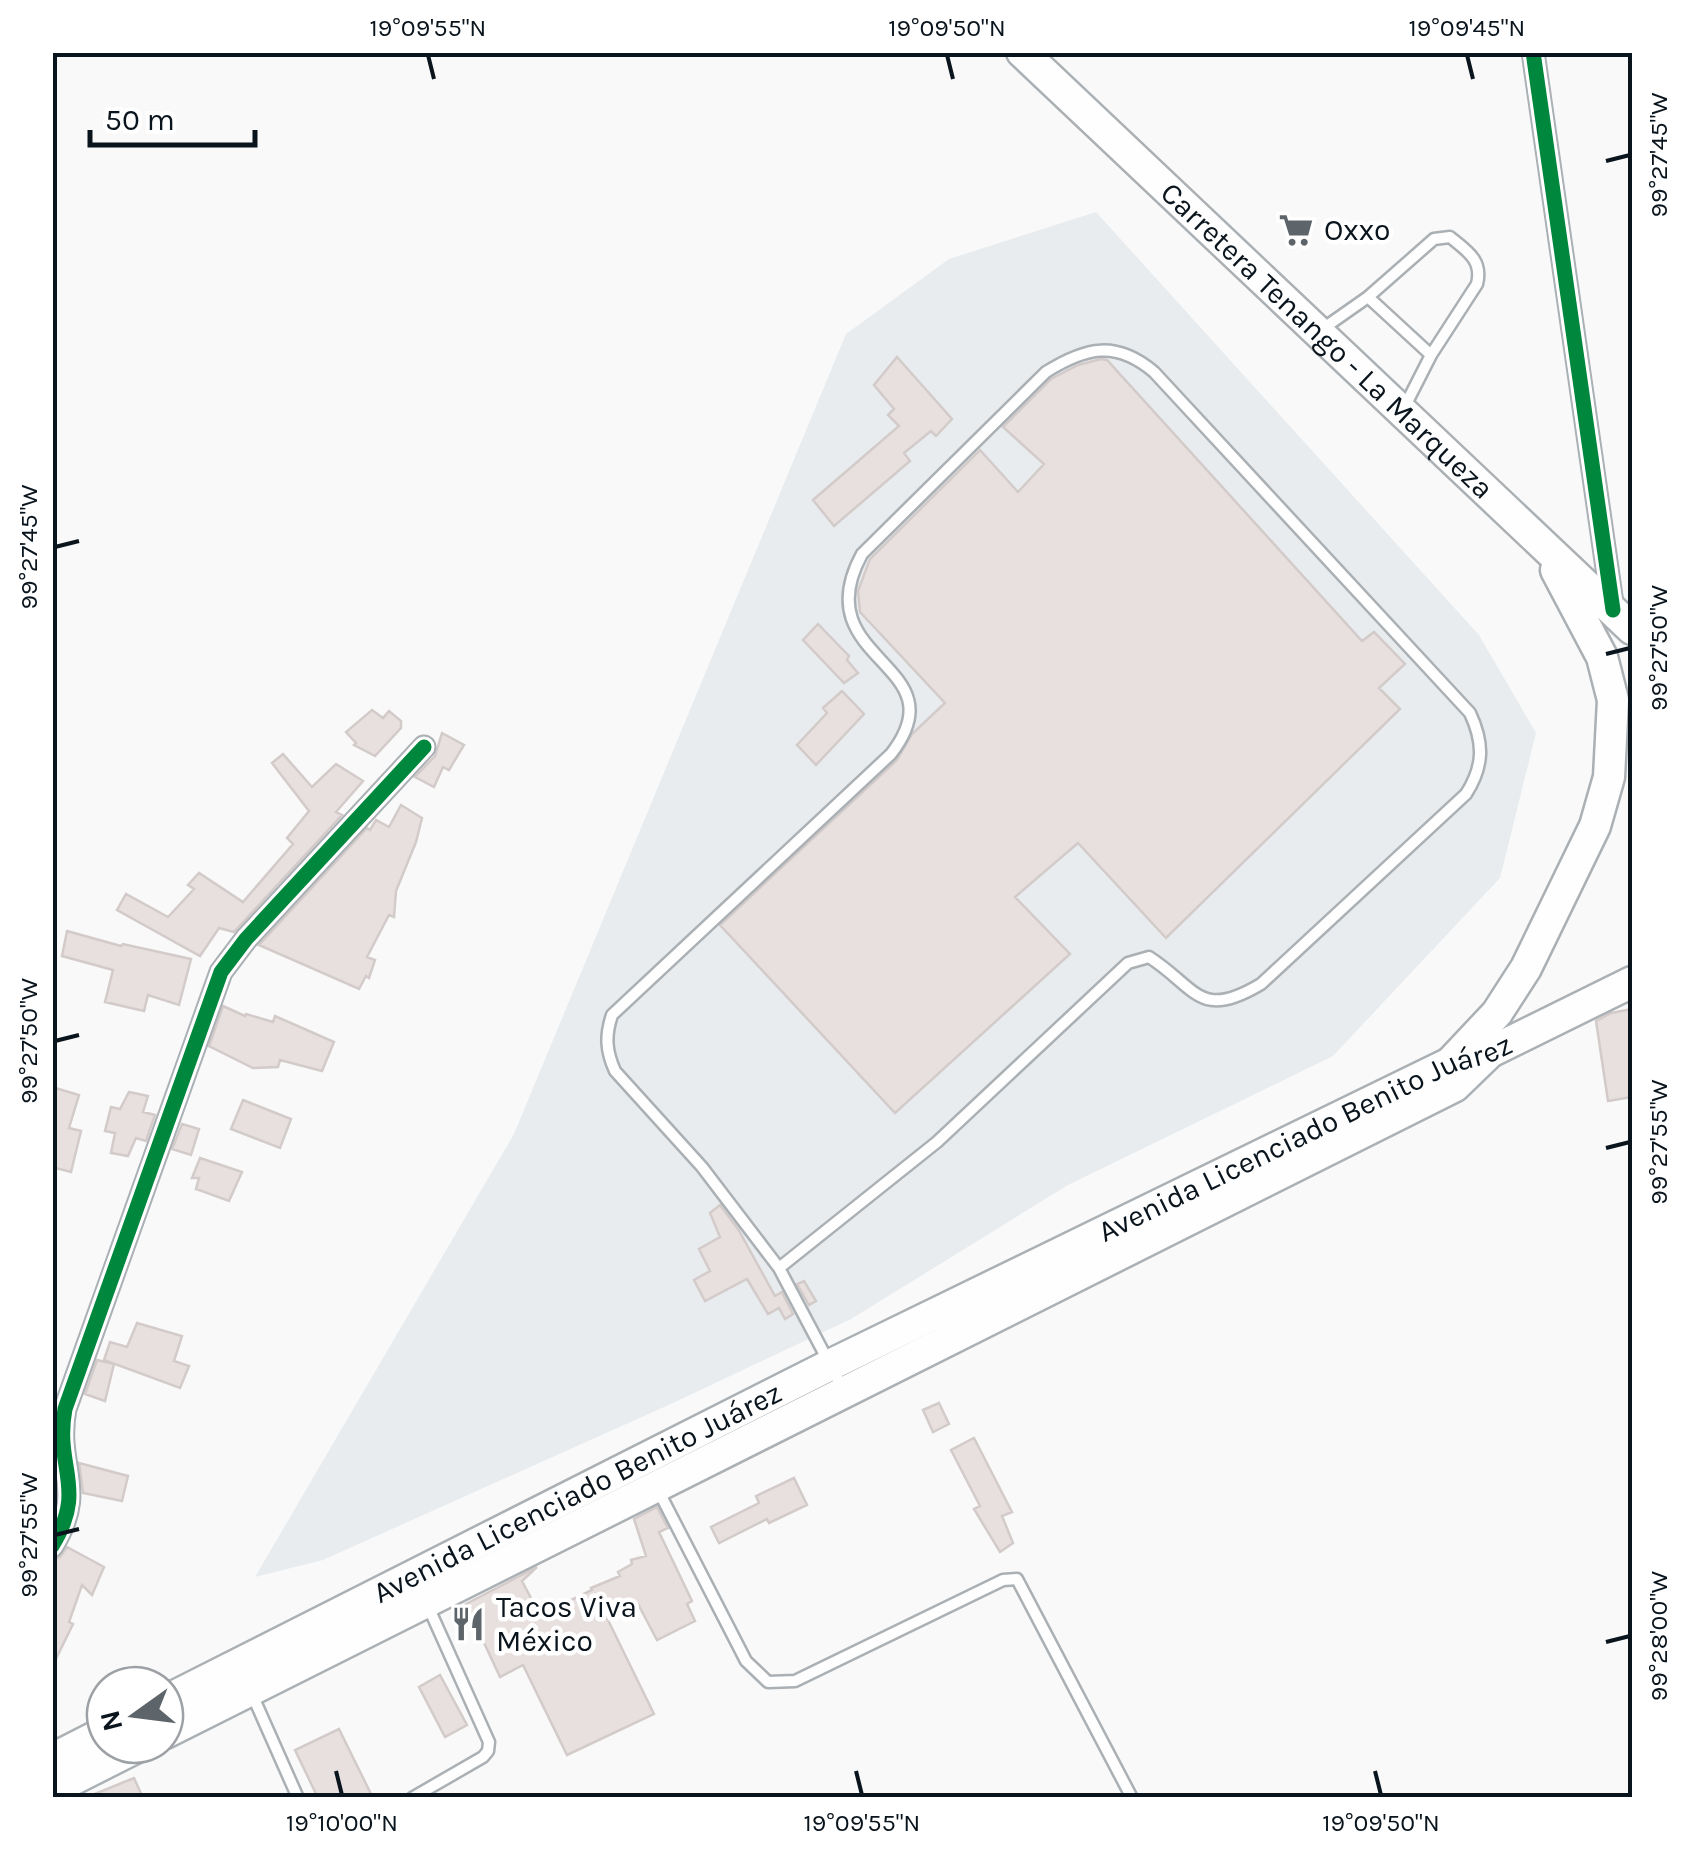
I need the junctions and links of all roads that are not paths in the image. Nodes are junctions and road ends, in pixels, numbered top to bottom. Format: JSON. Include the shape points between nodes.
{"nodes":[{"id":1,"x":1022,"y":52,"type":"edge"},
{"id":2,"x":1533,"y":52,"type":"edge"},
{"id":3,"x":1368,"y":297,"type":"junction"},
{"id":4,"x":1319,"y":332,"type":"junction"},
{"id":5,"x":1431,"y":356,"type":"junction"},
{"id":6,"x":1402,"y":411,"type":"junction"},
{"id":7,"x":1539,"y":540,"type":"junction"},
{"id":8,"x":1623,"y":619,"type":"edge"},
{"id":9,"x":424,"y":747,"type":"dead end"},
{"id":10,"x":1632,"y":982,"type":"edge"},
{"id":11,"x":1488,"y":1054,"type":"junction"},
{"id":12,"x":1450,"y":1063,"type":"junction"},
{"id":13,"x":779,"y":1268,"type":"junction"},
{"id":14,"x":838,"y":1378,"type":"junction"},
{"id":15,"x":657,"y":1488,"type":"junction"},
{"id":16,"x":52,"y":1546,"type":"edge"},
{"id":17,"x":420,"y":1590,"type":"junction"},
{"id":18,"x":245,"y":1677,"type":"junction"},
{"id":19,"x":185,"y":1695,"type":"edge"},
{"id":20,"x":185,"y":1719,"type":"edge"},
{"id":21,"x":85,"y":1742,"type":"edge"},
{"id":22,"x":52,"y":1759,"type":"edge"},
{"id":23,"x":101,"y":1765,"type":"edge"},
{"id":24,"x":52,"y":1790,"type":"edge"},
{"id":25,"x":298,"y":1798,"type":"edge"},
{"id":26,"x":412,"y":1798,"type":"edge"},
{"id":27,"x":1132,"y":1798,"type":"edge"}],
"edges":[{"from":1,"to":4,"type":"main road","name":"Carretera Tenango - La Marqueza"},
{"from":2,"to":8,"type":"street"},
{"from":3,"to":4,"type":"lane"},
{"from":3,"to":5,"type":"lane"},
{"from":3,"to":5,"type":"lane","via":[[1434,240],[1450,237],[1475,258],[1477,284]]},
{"from":4,"to":6,"type":"main road","name":"Carretera Tenango - La Marqueza"},
{"from":5,"to":6,"type":"lane"},
{"from":6,"to":7,"type":"main road","name":"Carretera Tenango - La Marqueza"},
{"from":7,"to":8,"type":"main road","name":"Carretera Tenango - La Marqueza"},
{"from":7,"to":12,"type":"main road","via":[[1602,657],[1613,700],[1610,777],[1595,826],[1526,968]]},
{"from":9,"to":16,"type":"street","via":[[221,972],[64,1410],[70,1506]]},
{"from":10,"to":11,"type":"main road"},
{"from":11,"to":12,"type":"main road","name":"Avenida Licenciado Benito Juárez"},
{"from":11,"to":14,"type":"main road","name":"Avenida Licenciado Benito Juárez","via":[[1455,1086]]},
{"from":12,"to":14,"type":"main road","name":"Avenida Licenciado Benito Juárez"},
{"from":13,"to":13,"type":"lane","via":[[938,1142],[1128,962],[1149,958],[1206,1000],[1242,996],[1478,776],[1482,754],[1470,713],[1154,372],[1122,352],[1080,354],[1046,372],[862,554],[846,598],[852,623],[910,699],[906,736],[612,1015],[606,1033],[615,1071],[702,1167]]},
{"from":13,"to":14,"type":"lane"},
{"from":14,"to":15,"type":"main road","name":"Avenida Licenciado Benito Juárez"},
{"from":14,"to":17,"type":"main road","name":"Avenida Licenciado Benito Juárez"},
{"from":15,"to":17,"type":"main road","name":"Avenida Licenciado Benito Juárez"},
{"from":15,"to":27,"type":"lane","via":[[746,1661],[768,1682],[795,1681],[1017,1578]]},
{"from":17,"to":18,"type":"main road","name":"Avenida Licenciado Benito Juárez"},
{"from":17,"to":26,"type":"lane","via":[[489,1742],[483,1757]]},
{"from":18,"to":19,"type":"main road","name":"Avenida Licenciado Benito Juárez"},
{"from":18,"to":20,"type":"main road","name":"Avenida Licenciado Benito Juárez"},
{"from":18,"to":25,"type":"lane"},
{"from":21,"to":22,"type":"main road"},
{"from":23,"to":24,"type":"main road"}]}
